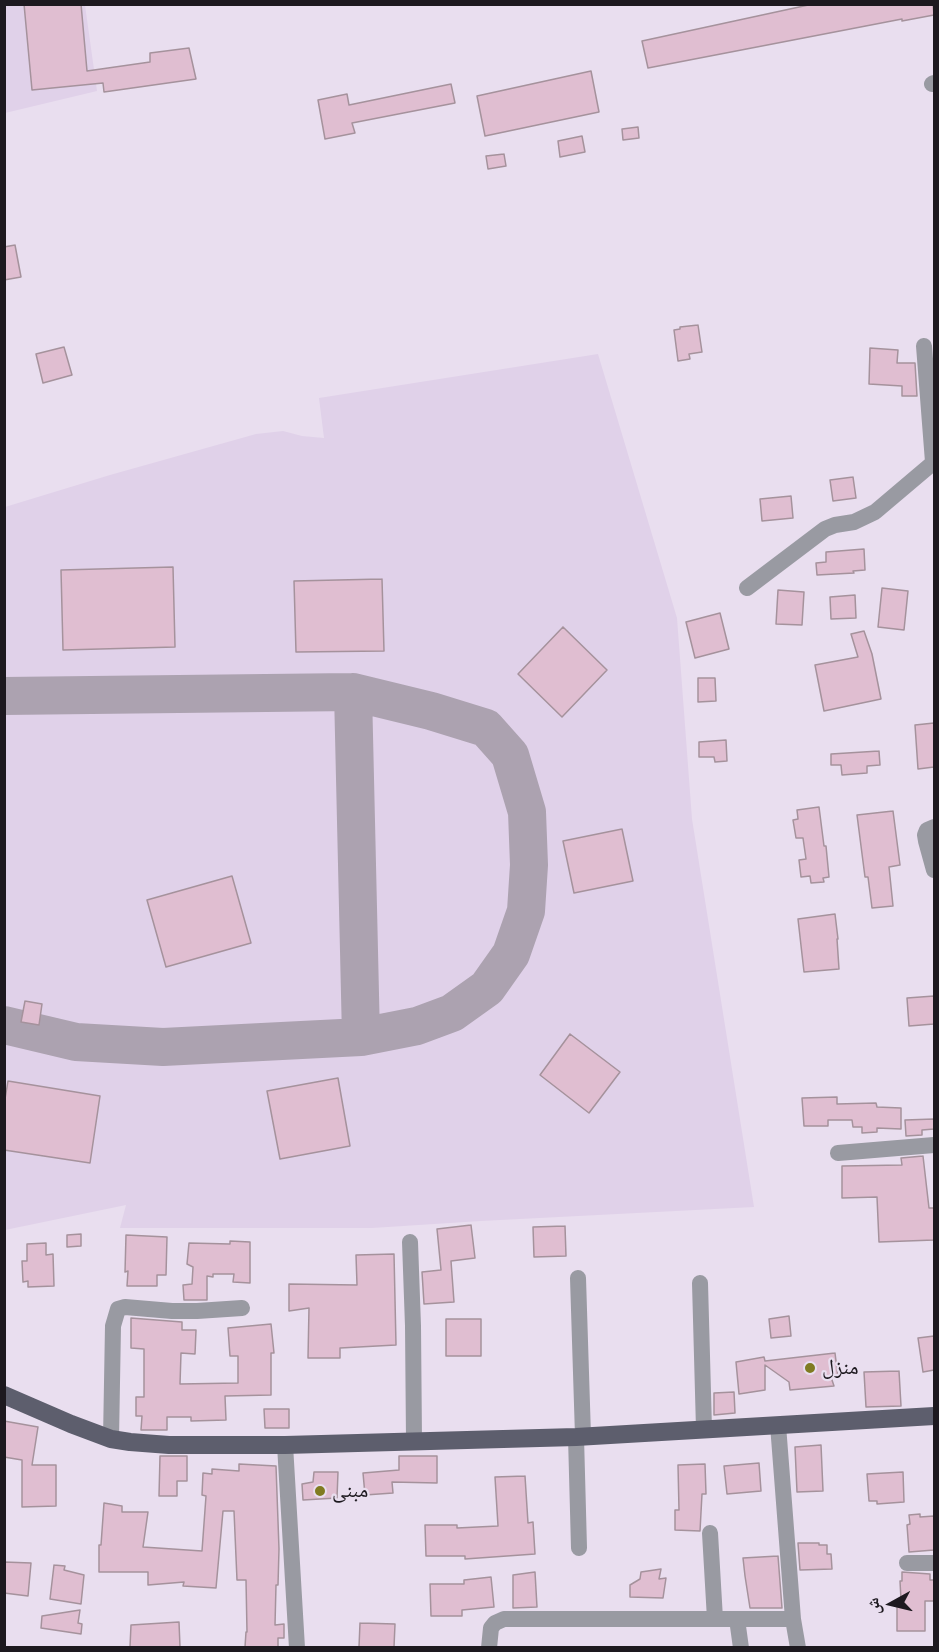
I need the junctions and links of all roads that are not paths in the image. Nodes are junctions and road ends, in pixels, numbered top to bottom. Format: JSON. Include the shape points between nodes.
{"nodes":[{"id":1,"x":924,"y":346,"type":"dead end"},
{"id":2,"x":934,"y":462,"type":"edge"},
{"id":3,"x":747,"y":588,"type":"dead end"},
{"id":4,"x":934,"y":827,"type":"edge"},
{"id":5,"x":934,"y":870,"type":"edge"},
{"id":6,"x":934,"y":1145,"type":"edge"},
{"id":7,"x":838,"y":1154,"type":"dead end"},
{"id":8,"x":410,"y":1242,"type":"dead end"},
{"id":9,"x":578,"y":1278,"type":"dead end"},
{"id":10,"x":700,"y":1283,"type":"dead end"},
{"id":11,"x":242,"y":1308,"type":"dead end"},
{"id":12,"x":4,"y":1395,"type":"edge"},
{"id":13,"x":934,"y":1416,"type":"edge"},
{"id":14,"x":778,"y":1425,"type":"junction"},
{"id":15,"x":704,"y":1429,"type":"junction"},
{"id":16,"x":580,"y":1437,"type":"junction"},
{"id":17,"x":111,"y":1438,"type":"junction"},
{"id":18,"x":414,"y":1440,"type":"junction"},
{"id":19,"x":285,"y":1445,"type":"junction"},
{"id":20,"x":710,"y":1533,"type":"dead end"},
{"id":21,"x":579,"y":1548,"type":"dead end"},
{"id":22,"x":907,"y":1563,"type":"dead end"},
{"id":23,"x":934,"y":1563,"type":"edge"},
{"id":24,"x":715,"y":1619,"type":"junction"},
{"id":25,"x":737,"y":1619,"type":"junction"},
{"id":26,"x":793,"y":1619,"type":"junction"},
{"id":27,"x":297,"y":1647,"type":"edge"},
{"id":28,"x":489,"y":1647,"type":"edge"},
{"id":29,"x":741,"y":1647,"type":"edge"},
{"id":30,"x":798,"y":1647,"type":"edge"}],
"edges":[{"from":1,"to":2,"type":"street"},
{"from":2,"to":3,"type":"street","via":[[875,512],[825,529]]},
{"from":4,"to":5,"type":"street","via":[[927,830],[926,841]]},
{"from":6,"to":7,"type":"street"},
{"from":8,"to":18,"type":"street"},
{"from":9,"to":16,"type":"street"},
{"from":10,"to":15,"type":"street"},
{"from":11,"to":17,"type":"street","via":[[118,1310],[114,1326]]},
{"from":12,"to":17,"type":"main road"},
{"from":13,"to":14,"type":"main road"},
{"from":14,"to":15,"type":"main road"},
{"from":14,"to":26,"type":"street"},
{"from":15,"to":16,"type":"main road"},
{"from":16,"to":18,"type":"main road"},
{"from":16,"to":21,"type":"street"},
{"from":17,"to":19,"type":"main road","via":[[169,1445]]},
{"from":18,"to":19,"type":"main road"},
{"from":19,"to":27,"type":"street"},
{"from":20,"to":24,"type":"street"},
{"from":22,"to":23,"type":"street"},
{"from":24,"to":25,"type":"street"},
{"from":24,"to":28,"type":"street","via":[[504,1619],[491,1628]]},
{"from":25,"to":26,"type":"street"},
{"from":25,"to":29,"type":"street"},
{"from":26,"to":30,"type":"street"}]}
